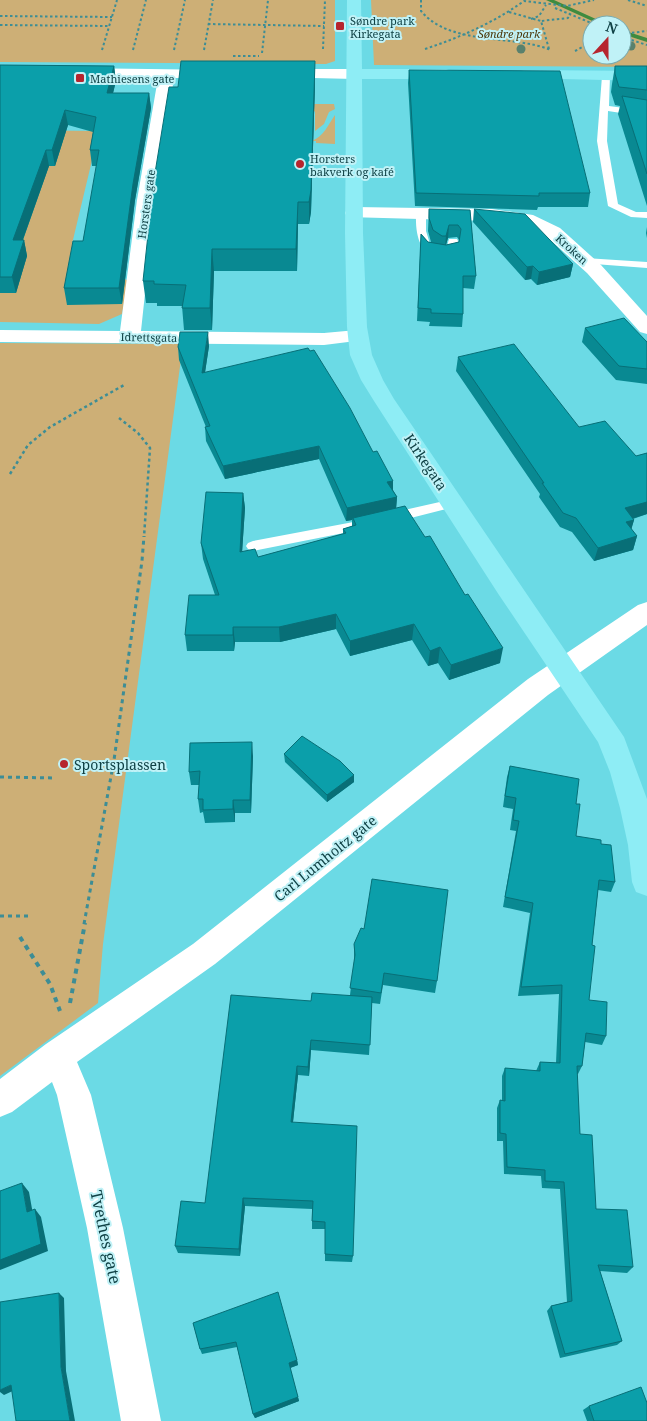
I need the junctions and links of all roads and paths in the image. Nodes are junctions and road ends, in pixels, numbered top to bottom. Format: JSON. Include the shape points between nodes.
{"nodes":[{"id":1,"x":117,"y":0,"type":"edge"},
{"id":2,"x":146,"y":0,"type":"edge"},
{"id":3,"x":184,"y":0,"type":"edge"},
{"id":4,"x":213,"y":0,"type":"edge"},
{"id":5,"x":268,"y":0,"type":"edge"},
{"id":6,"x":325,"y":0,"type":"edge"},
{"id":7,"x":354,"y":0,"type":"edge"},
{"id":8,"x":421,"y":0,"type":"edge"},
{"id":9,"x":519,"y":0,"type":"edge"},
{"id":10,"x":594,"y":0,"type":"edge"},
{"id":11,"x":628,"y":0,"type":"edge"},
{"id":12,"x":524,"y":1,"type":"edge"},
{"id":13,"x":546,"y":5,"type":"junction"},
{"id":14,"x":550,"y":6,"type":"junction"},
{"id":15,"x":647,"y":6,"type":"edge"},
{"id":16,"x":510,"y":12,"type":"junction"},
{"id":17,"x":570,"y":13,"type":"junction"},
{"id":18,"x":0,"y":16,"type":"edge"},
{"id":19,"x":112,"y":17,"type":"junction"},
{"id":20,"x":530,"y":19,"type":"junction"},
{"id":21,"x":582,"y":19,"type":"edge"},
{"id":22,"x":541,"y":21,"type":"junction"},
{"id":23,"x":208,"y":24,"type":"junction"},
{"id":24,"x":0,"y":25,"type":"edge"},
{"id":25,"x":266,"y":25,"type":"junction"},
{"id":26,"x":109,"y":26,"type":"junction"},
{"id":27,"x":324,"y":26,"type":"junction"},
{"id":28,"x":647,"y":31,"type":"edge"},
{"id":29,"x":632,"y":32,"type":"edge"},
{"id":30,"x":469,"y":35,"type":"junction"},
{"id":31,"x":632,"y":39,"type":"edge"},
{"id":32,"x":647,"y":45,"type":"edge"},
{"id":33,"x":323,"y":49,"type":"dead end"},
{"id":34,"x":549,"y":49,"type":"junction"},
{"id":35,"x":421,"y":50,"type":"dead end"},
{"id":36,"x":554,"y":51,"type":"dead end"},
{"id":37,"x":101,"y":55,"type":"dead end"},
{"id":38,"x":131,"y":55,"type":"dead end"},
{"id":39,"x":203,"y":56,"type":"dead end"},
{"id":40,"x":262,"y":56,"type":"dead end"},
{"id":41,"x":170,"y":64,"type":"junction"},
{"id":42,"x":0,"y":72,"type":"edge"},
{"id":43,"x":233,"y":73,"type":"edge"},
{"id":44,"x":261,"y":74,"type":"edge"},
{"id":45,"x":355,"y":74,"type":"junction"},
{"id":46,"x":457,"y":74,"type":"edge"},
{"id":47,"x":507,"y":74,"type":"edge"},
{"id":48,"x":606,"y":76,"type":"junction"},
{"id":49,"x":647,"y":76,"type":"edge"},
{"id":50,"x":603,"y":108,"type":"junction"},
{"id":51,"x":647,"y":114,"type":"edge"},
{"id":52,"x":354,"y":213,"type":"junction"},
{"id":53,"x":421,"y":213,"type":"junction"},
{"id":54,"x":647,"y":215,"type":"edge"},
{"id":55,"x":453,"y":241,"type":"edge"},
{"id":56,"x":585,"y":261,"type":"junction"},
{"id":57,"x":647,"y":265,"type":"edge"},
{"id":58,"x":647,"y":328,"type":"edge"},
{"id":59,"x":0,"y":336,"type":"edge"},
{"id":60,"x":357,"y":336,"type":"junction"},
{"id":61,"x":130,"y":337,"type":"junction"},
{"id":62,"x":124,"y":385,"type":"dead end"},
{"id":63,"x":119,"y":418,"type":"dead end"},
{"id":64,"x":10,"y":474,"type":"dead end"},
{"id":65,"x":453,"y":503,"type":"junction"},
{"id":66,"x":253,"y":546,"type":"dead end"},
{"id":67,"x":647,"y":612,"type":"edge"},
{"id":68,"x":563,"y":669,"type":"junction"},
{"id":69,"x":0,"y":777,"type":"edge"},
{"id":70,"x":56,"y":778,"type":"dead end"},
{"id":71,"x":647,"y":882,"type":"edge"},
{"id":72,"x":0,"y":916,"type":"edge"},
{"id":73,"x":28,"y":916,"type":"dead end"},
{"id":74,"x":20,"y":937,"type":"dead end"},
{"id":75,"x":62,"y":1041,"type":"junction"},
{"id":76,"x":0,"y":1100,"type":"edge"},
{"id":77,"x":141,"y":1421,"type":"edge"}],
"edges":[{"from":1,"to":19,"type":"path"},
{"from":2,"to":38,"type":"path"},
{"from":3,"to":41,"type":"path"},
{"from":4,"to":23,"type":"path"},
{"from":5,"to":25,"type":"path"},
{"from":6,"to":27,"type":"path"},
{"from":7,"to":45,"type":"main road","name":"Kirkegata"},
{"from":8,"to":30,"type":"path","via":[[419,8],[431,22]]},
{"from":9,"to":12,"type":"path"},
{"from":10,"to":14,"type":"path","via":[[579,6]]},
{"from":11,"to":15,"type":"path"},
{"from":12,"to":13,"type":"path"},
{"from":12,"to":16,"type":"path"},
{"from":13,"to":14,"type":"path"},
{"from":13,"to":20,"type":"path","via":[[539,16]]},
{"from":14,"to":17,"type":"path"},
{"from":16,"to":20,"type":"path"},
{"from":16,"to":30,"type":"path"},
{"from":17,"to":21,"type":"path"},
{"from":17,"to":22,"type":"path","via":[[568,18],[558,21]]},
{"from":18,"to":19,"type":"path"},
{"from":19,"to":26,"type":"path"},
{"from":20,"to":22,"type":"path"},
{"from":22,"to":34,"type":"path"},
{"from":23,"to":25,"type":"path"},
{"from":23,"to":39,"type":"path"},
{"from":24,"to":26,"type":"path"},
{"from":25,"to":27,"type":"path"},
{"from":25,"to":40,"type":"path"},
{"from":26,"to":37,"type":"path"},
{"from":27,"to":33,"type":"path"},
{"from":28,"to":29,"type":"path"},
{"from":30,"to":34,"type":"path","via":[[524,42]]},
{"from":30,"to":35,"type":"path"},
{"from":31,"to":32,"type":"path"},
{"from":34,"to":36,"type":"path"},
{"from":41,"to":42,"type":"street"},
{"from":41,"to":43,"type":"street"},
{"from":41,"to":61,"type":"street","name":"Horsters gate","via":[[146,200]]},
{"from":44,"to":45,"type":"street"},
{"from":45,"to":46,"type":"main road"},
{"from":45,"to":52,"type":"main road","name":"Kirkegata"},
{"from":47,"to":48,"type":"main road"},
{"from":48,"to":49,"type":"main road"},
{"from":48,"to":50,"type":"lane"},
{"from":50,"to":51,"type":"lane"},
{"from":50,"to":54,"type":"lane","via":[[602,142],[613,206],[635,215]]},
{"from":52,"to":53,"type":"street","name":"Kroken"},
{"from":52,"to":60,"type":"main road","name":"Kirkegata"},
{"from":53,"to":55,"type":"lane","via":[[424,246],[433,252],[447,253],[452,251]]},
{"from":53,"to":56,"type":"street","name":"Kroken","via":[[526,219],[553,232]]},
{"from":56,"to":57,"type":"lane"},
{"from":56,"to":58,"type":"street","name":"Kroken"},
{"from":59,"to":61,"type":"street","name":"Idrettsgata"},
{"from":60,"to":61,"type":"street","name":"Idrettsgata","via":[[324,339]]},
{"from":60,"to":65,"type":"main road","name":"Kirkegata","via":[[372,380]]},
{"from":62,"to":64,"type":"path","via":[[50,427],[28,445]]},
{"from":63,"to":75,"type":"path","via":[[150,448],[142,561],[114,760]]},
{"from":65,"to":66,"type":"lane"},
{"from":65,"to":68,"type":"main road","name":"Kirkegata"},
{"from":67,"to":68,"type":"street","name":"Carl Lumholtz gate"},
{"from":68,"to":71,"type":"main road","name":"Kirkegata","via":[[595,713],[618,754],[645,852]]},
{"from":68,"to":75,"type":"street","name":"Carl Lumholtz gate","via":[[204,954]]},
{"from":69,"to":70,"type":"path"},
{"from":72,"to":73,"type":"path"},
{"from":74,"to":75,"type":"path","via":[[50,984]]},
{"from":75,"to":76,"type":"street","name":"Carl Lumholtz gate"},
{"from":75,"to":77,"type":"street","name":"Tvethes gate","via":[[105,1228]]}]}
